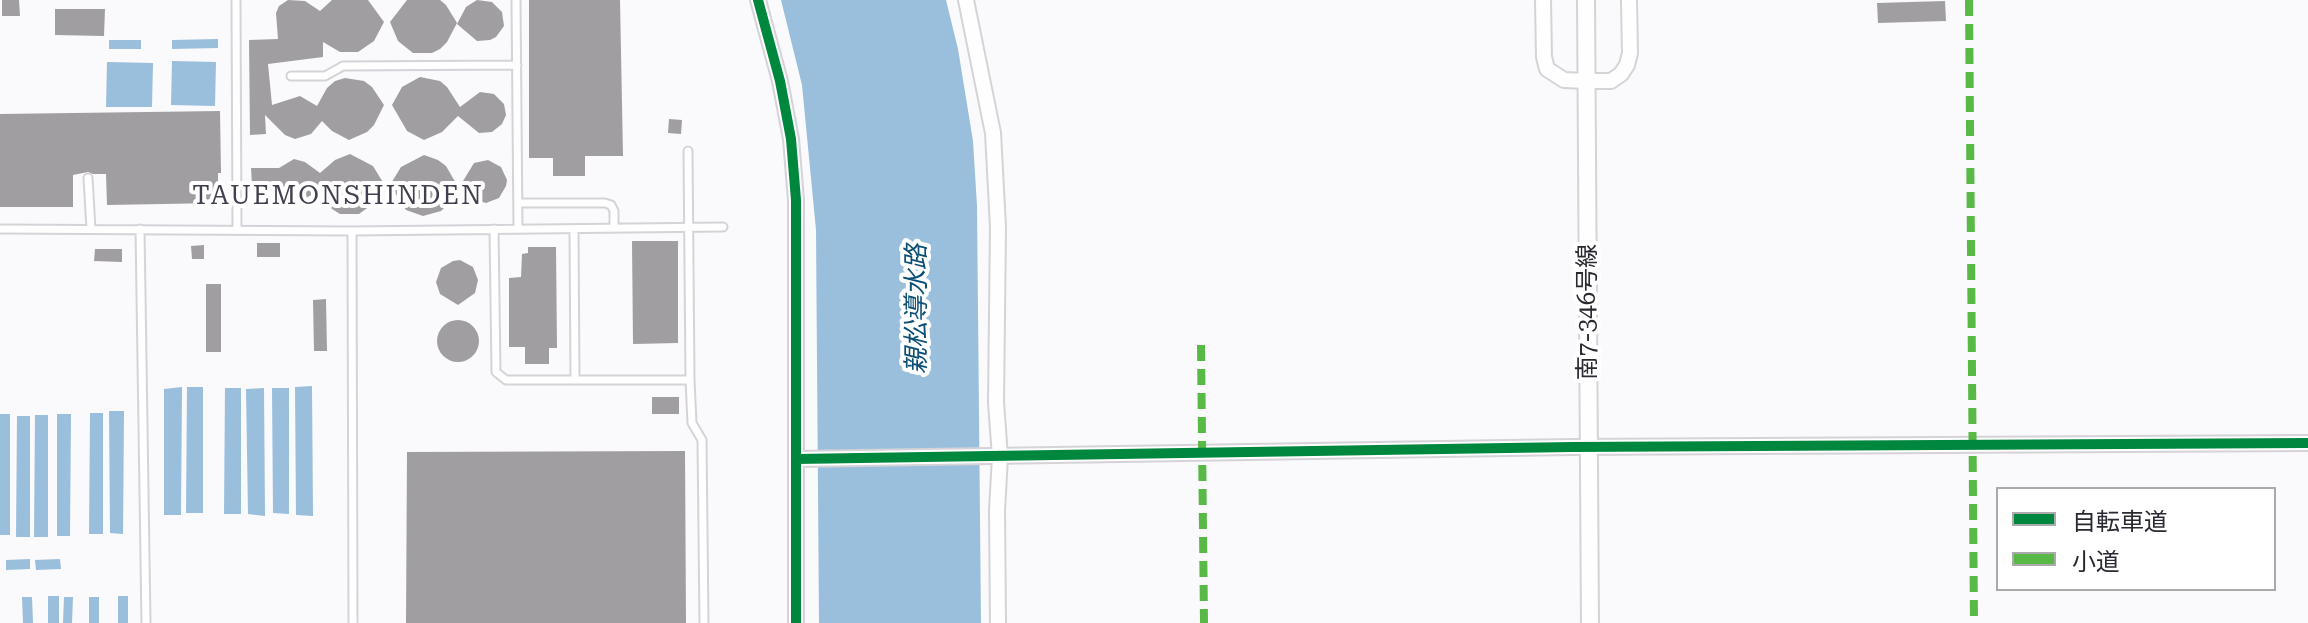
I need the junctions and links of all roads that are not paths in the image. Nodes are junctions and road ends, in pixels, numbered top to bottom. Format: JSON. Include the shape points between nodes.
{"nodes":[{"id":1,"x":236,"y":0,"type":"edge"},
{"id":2,"x":516,"y":0,"type":"edge"},
{"id":3,"x":758,"y":0,"type":"edge"},
{"id":4,"x":966,"y":0,"type":"edge"},
{"id":5,"x":1543,"y":0,"type":"edge"},
{"id":6,"x":1586,"y":0,"type":"edge"},
{"id":7,"x":1629,"y":0,"type":"edge"},
{"id":8,"x":517,"y":65,"type":"junction"},
{"id":9,"x":291,"y":76,"type":"dead end"},
{"id":10,"x":1586,"y":81,"type":"junction"},
{"id":11,"x":688,"y":151,"type":"dead end"},
{"id":12,"x":88,"y":178,"type":"dead end"},
{"id":13,"x":518,"y":203,"type":"junction"},
{"id":14,"x":723,"y":227,"type":"dead end"},
{"id":15,"x":614,"y":228,"type":"junction"},
{"id":16,"x":689,"y":228,"type":"junction"},
{"id":17,"x":0,"y":229,"type":"edge"},
{"id":18,"x":91,"y":229,"type":"junction"},
{"id":19,"x":140,"y":229,"type":"junction"},
{"id":20,"x":237,"y":229,"type":"junction"},
{"id":21,"x":494,"y":229,"type":"junction"},
{"id":22,"x":518,"y":229,"type":"junction"},
{"id":23,"x":574,"y":229,"type":"junction"},
{"id":24,"x":352,"y":231,"type":"junction"},
{"id":25,"x":575,"y":380,"type":"junction"},
{"id":26,"x":690,"y":380,"type":"junction"},
{"id":27,"x":2308,"y":443,"type":"edge"},
{"id":28,"x":1589,"y":447,"type":"junction"},
{"id":29,"x":994,"y":457,"type":"junction"},
{"id":30,"x":803,"y":459,"type":"junction"},
{"id":31,"x":146,"y":623,"type":"edge"},
{"id":32,"x":353,"y":623,"type":"edge"},
{"id":33,"x":704,"y":623,"type":"edge"},
{"id":34,"x":796,"y":623,"type":"edge"},
{"id":35,"x":998,"y":623,"type":"edge"},
{"id":36,"x":1590,"y":623,"type":"edge"}],
"edges":[{"from":1,"to":20,"type":"lane"},
{"from":2,"to":8,"type":"lane"},
{"from":3,"to":30,"type":"street","via":[[780,81],[794,169]]},
{"from":4,"to":29,"type":"street","via":[[993,133],[998,227]]},
{"from":5,"to":10,"type":"street","via":[[1547,69],[1564,80]]},
{"from":6,"to":10,"type":"street","name":"南7-346号線"},
{"from":7,"to":10,"type":"street","via":[[1627,65],[1611,81]]},
{"from":8,"to":9,"type":"lane","via":[[343,66],[325,76]]},
{"from":8,"to":13,"type":"lane"},
{"from":10,"to":28,"type":"street","name":"南7-346号線"},
{"from":11,"to":16,"type":"lane"},
{"from":12,"to":18,"type":"lane"},
{"from":13,"to":15,"type":"lane","via":[[605,203],[614,211]]},
{"from":13,"to":22,"type":"lane"},
{"from":14,"to":16,"type":"lane"},
{"from":15,"to":16,"type":"lane"},
{"from":15,"to":23,"type":"lane"},
{"from":16,"to":26,"type":"lane"},
{"from":17,"to":18,"type":"lane"},
{"from":18,"to":19,"type":"lane"},
{"from":19,"to":20,"type":"lane"},
{"from":19,"to":31,"type":"lane"},
{"from":20,"to":24,"type":"lane"},
{"from":21,"to":22,"type":"lane"},
{"from":21,"to":24,"type":"lane"},
{"from":21,"to":25,"type":"lane","via":[[496,372],[506,380]]},
{"from":22,"to":23,"type":"lane"},
{"from":23,"to":25,"type":"lane"},
{"from":24,"to":32,"type":"lane"},
{"from":25,"to":26,"type":"lane"},
{"from":26,"to":33,"type":"lane","via":[[692,423],[702,440]]},
{"from":27,"to":28,"type":"street"},
{"from":28,"to":29,"type":"street"},
{"from":28,"to":36,"type":"street","name":"南7-346号線"},
{"from":29,"to":30,"type":"street"},
{"from":29,"to":35,"type":"street"},
{"from":30,"to":34,"type":"street"}]}
